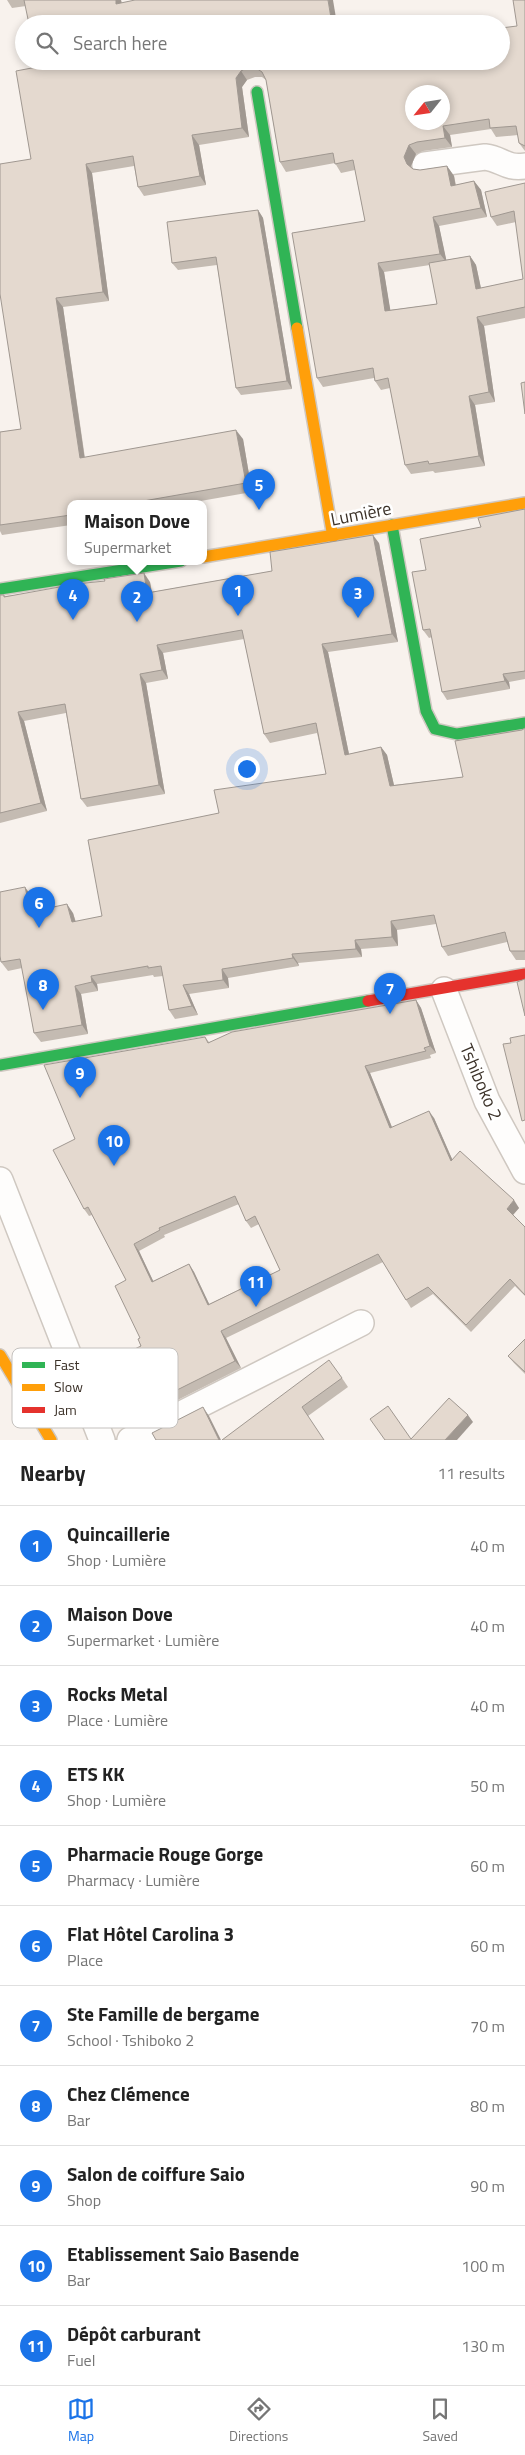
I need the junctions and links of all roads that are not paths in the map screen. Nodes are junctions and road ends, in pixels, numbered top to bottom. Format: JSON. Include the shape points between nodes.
{"nodes":[{"id":1,"x":257,"y":92,"type":"dead end"},
{"id":2,"x":425,"y":165,"type":"dead end"},
{"id":3,"x":525,"y":166,"type":"edge"},
{"id":4,"x":525,"y":504,"type":"edge"},
{"id":5,"x":392,"y":525,"type":"junction"},
{"id":6,"x":333,"y":537,"type":"junction"},
{"id":7,"x":207,"y":556,"type":"edge"},
{"id":8,"x":155,"y":565,"type":"edge"},
{"id":9,"x":0,"y":589,"type":"edge"},
{"id":10,"x":525,"y":723,"type":"edge"},
{"id":11,"x":525,"y":974,"type":"edge"},
{"id":12,"x":444,"y":990,"type":"junction"},
{"id":13,"x":0,"y":1065,"type":"edge"},
{"id":14,"x":525,"y":1171,"type":"edge"},
{"id":15,"x":0,"y":1180,"type":"edge"},
{"id":16,"x":361,"y":1323,"type":"dead end"},
{"id":17,"x":66,"y":1348,"type":"edge"},
{"id":18,"x":0,"y":1355,"type":"edge"},
{"id":19,"x":12,"y":1375,"type":"edge"},
{"id":20,"x":178,"y":1416,"type":"edge"},
{"id":21,"x":45,"y":1428,"type":"edge"},
{"id":22,"x":97,"y":1428,"type":"edge"},
{"id":23,"x":154,"y":1428,"type":"edge"},
{"id":24,"x":52,"y":1440,"type":"edge"},
{"id":25,"x":102,"y":1440,"type":"edge"},
{"id":26,"x":130,"y":1440,"type":"edge"}],
"edges":[{"from":1,"to":6,"type":"street"},
{"from":2,"to":3,"type":"street","via":[[485,157],[506,166]]},
{"from":4,"to":5,"type":"street","name":"Lumière"},
{"from":5,"to":6,"type":"street","name":"Lumière"},
{"from":5,"to":10,"type":"street","via":[[426,711],[435,730],[457,734]]},
{"from":6,"to":7,"type":"street","name":"Lumière"},
{"from":8,"to":9,"type":"street"},
{"from":11,"to":12,"type":"street"},
{"from":12,"to":13,"type":"street"},
{"from":12,"to":14,"type":"street","name":"Tshiboko 2","via":[[487,1101]]},
{"from":15,"to":17,"type":"street"},
{"from":16,"to":20,"type":"street"},
{"from":18,"to":19,"type":"street"},
{"from":21,"to":24,"type":"street"},
{"from":22,"to":25,"type":"street"},
{"from":23,"to":26,"type":"street"}]}
